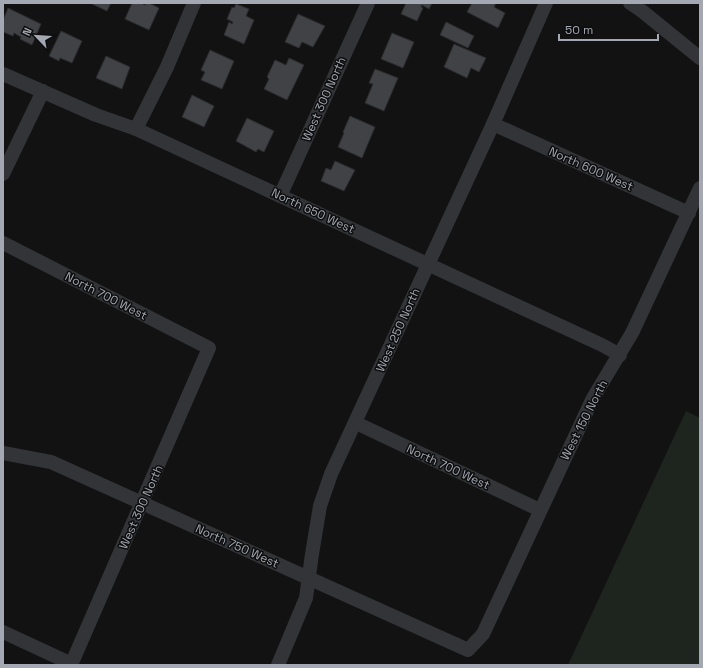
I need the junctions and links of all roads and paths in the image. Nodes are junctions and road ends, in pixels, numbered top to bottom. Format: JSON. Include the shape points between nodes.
{"nodes":[{"id":1,"x":194,"y":3,"type":"edge"},
{"id":2,"x":368,"y":3,"type":"edge"},
{"id":3,"x":546,"y":3,"type":"edge"},
{"id":4,"x":630,"y":3,"type":"edge"},
{"id":5,"x":650,"y":9,"type":"edge"},
{"id":6,"x":700,"y":58,"type":"edge"},
{"id":7,"x":3,"y":74,"type":"edge"},
{"id":8,"x":43,"y":91,"type":"junction"},
{"id":9,"x":493,"y":124,"type":"junction"},
{"id":10,"x":136,"y":129,"type":"junction"},
{"id":11,"x":3,"y":174,"type":"edge"},
{"id":12,"x":700,"y":188,"type":"edge"},
{"id":13,"x":280,"y":196,"type":"junction"},
{"id":14,"x":689,"y":213,"type":"junction"},
{"id":15,"x":3,"y":243,"type":"edge"},
{"id":16,"x":428,"y":264,"type":"junction"},
{"id":17,"x":209,"y":348,"type":"joint"},
{"id":18,"x":620,"y":355,"type":"junction"},
{"id":19,"x":356,"y":423,"type":"junction"},
{"id":20,"x":3,"y":453,"type":"edge"},
{"id":21,"x":143,"y":503,"type":"junction"},
{"id":22,"x":540,"y":510,"type":"junction"},
{"id":23,"x":308,"y":578,"type":"junction"},
{"id":24,"x":3,"y":632,"type":"edge"},
{"id":25,"x":468,"y":650,"type":"joint"},
{"id":26,"x":72,"y":665,"type":"edge"},
{"id":27,"x":278,"y":665,"type":"edge"}],
"edges":[{"from":1,"to":10,"type":"street","via":[[167,67]]},
{"from":2,"to":13,"type":"street","name":"West 300 North"},
{"from":3,"to":9,"type":"street","name":"West 250 North"},
{"from":4,"to":5,"type":"street"},
{"from":5,"to":6,"type":"street"},
{"from":7,"to":8,"type":"street","name":"North 650 West"},
{"from":8,"to":10,"type":"street","name":"North 650 West","via":[[96,115]]},
{"from":8,"to":11,"type":"street"},
{"from":9,"to":14,"type":"street","name":"North 600 West"},
{"from":9,"to":16,"type":"street","name":"West 250 North"},
{"from":10,"to":13,"type":"street","name":"North 650 West"},
{"from":12,"to":14,"type":"street","name":"West 150 North"},
{"from":13,"to":16,"type":"street","name":"North 650 West"},
{"from":14,"to":18,"type":"street","name":"West 150 North"},
{"from":15,"to":17,"type":"street","name":"North 700 West"},
{"from":16,"to":18,"type":"street","name":"North 650 West"},
{"from":16,"to":19,"type":"street","name":"West 250 North"},
{"from":17,"to":21,"type":"street","name":"West 300 North"},
{"from":18,"to":22,"type":"street","name":"West 150 North","via":[[593,398]]},
{"from":19,"to":22,"type":"street","name":"North 700 West"},
{"from":19,"to":23,"type":"street","name":"West 250 North","via":[[331,474],[320,506]]},
{"from":20,"to":21,"type":"street","name":"North 750 West","via":[[51,462]]},
{"from":21,"to":23,"type":"street","name":"North 750 West"},
{"from":21,"to":26,"type":"street","name":"West 300 North"},
{"from":22,"to":25,"type":"street","name":"West 150 North","via":[[483,634]]},
{"from":23,"to":25,"type":"street","name":"North 750 West"},
{"from":23,"to":27,"type":"street","name":"West 250 North","via":[[306,598]]},
{"from":24,"to":26,"type":"street"}]}
